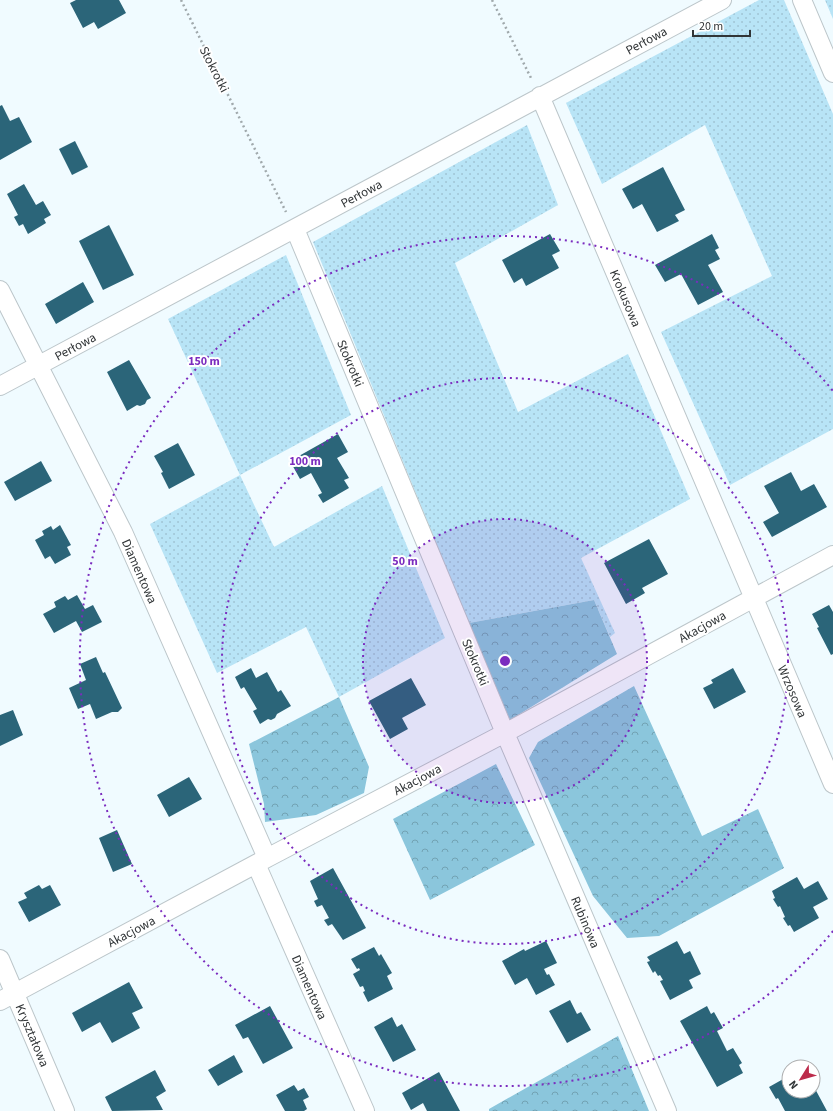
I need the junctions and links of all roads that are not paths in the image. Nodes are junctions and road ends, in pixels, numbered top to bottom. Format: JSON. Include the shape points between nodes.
{"nodes":[{"id":1,"x":722,"y":0,"type":"edge"},
{"id":2,"x":802,"y":0,"type":"edge"},
{"id":3,"x":833,"y":72,"type":"edge"},
{"id":4,"x":540,"y":96,"type":"junction"},
{"id":5,"x":295,"y":229,"type":"junction"},
{"id":6,"x":0,"y":290,"type":"edge"},
{"id":7,"x":39,"y":365,"type":"junction"},
{"id":8,"x":0,"y":386,"type":"edge"},
{"id":9,"x":833,"y":555,"type":"edge"},
{"id":10,"x":754,"y":598,"type":"junction"},
{"id":11,"x":505,"y":733,"type":"junction"},
{"id":12,"x":833,"y":784,"type":"edge"},
{"id":13,"x":262,"y":861,"type":"junction"},
{"id":14,"x":0,"y":959,"type":"edge"},
{"id":15,"x":7,"y":997,"type":"edge"},
{"id":16,"x":65,"y":1111,"type":"edge"},
{"id":17,"x":365,"y":1111,"type":"edge"},
{"id":18,"x":667,"y":1111,"type":"edge"}],
"edges":[{"from":1,"to":4,"type":"street","name":"Perłowa"},
{"from":2,"to":3,"type":"street"},
{"from":4,"to":5,"type":"street","name":"Perłowa"},
{"from":4,"to":10,"type":"street","name":"Krokusowa"},
{"from":5,"to":7,"type":"street","name":"Perłowa"},
{"from":5,"to":11,"type":"street","name":"Stokrotki"},
{"from":6,"to":7,"type":"street","name":"Diamentowa"},
{"from":7,"to":8,"type":"street","name":"Perłowa"},
{"from":7,"to":13,"type":"street","name":"Diamentowa","via":[[123,532]]},
{"from":9,"to":10,"type":"street","name":"Akacjowa"},
{"from":10,"to":11,"type":"street","name":"Akacjowa"},
{"from":10,"to":12,"type":"street","name":"Wrzosowa"},
{"from":11,"to":13,"type":"street","name":"Akacjowa"},
{"from":11,"to":18,"type":"street","name":"Rubinowa"},
{"from":13,"to":15,"type":"street","name":"Akacjowa"},
{"from":13,"to":17,"type":"street","name":"Diamentowa"},
{"from":14,"to":15,"type":"street","name":"Kryształowa"},
{"from":15,"to":16,"type":"street","name":"Kryształowa"}]}
